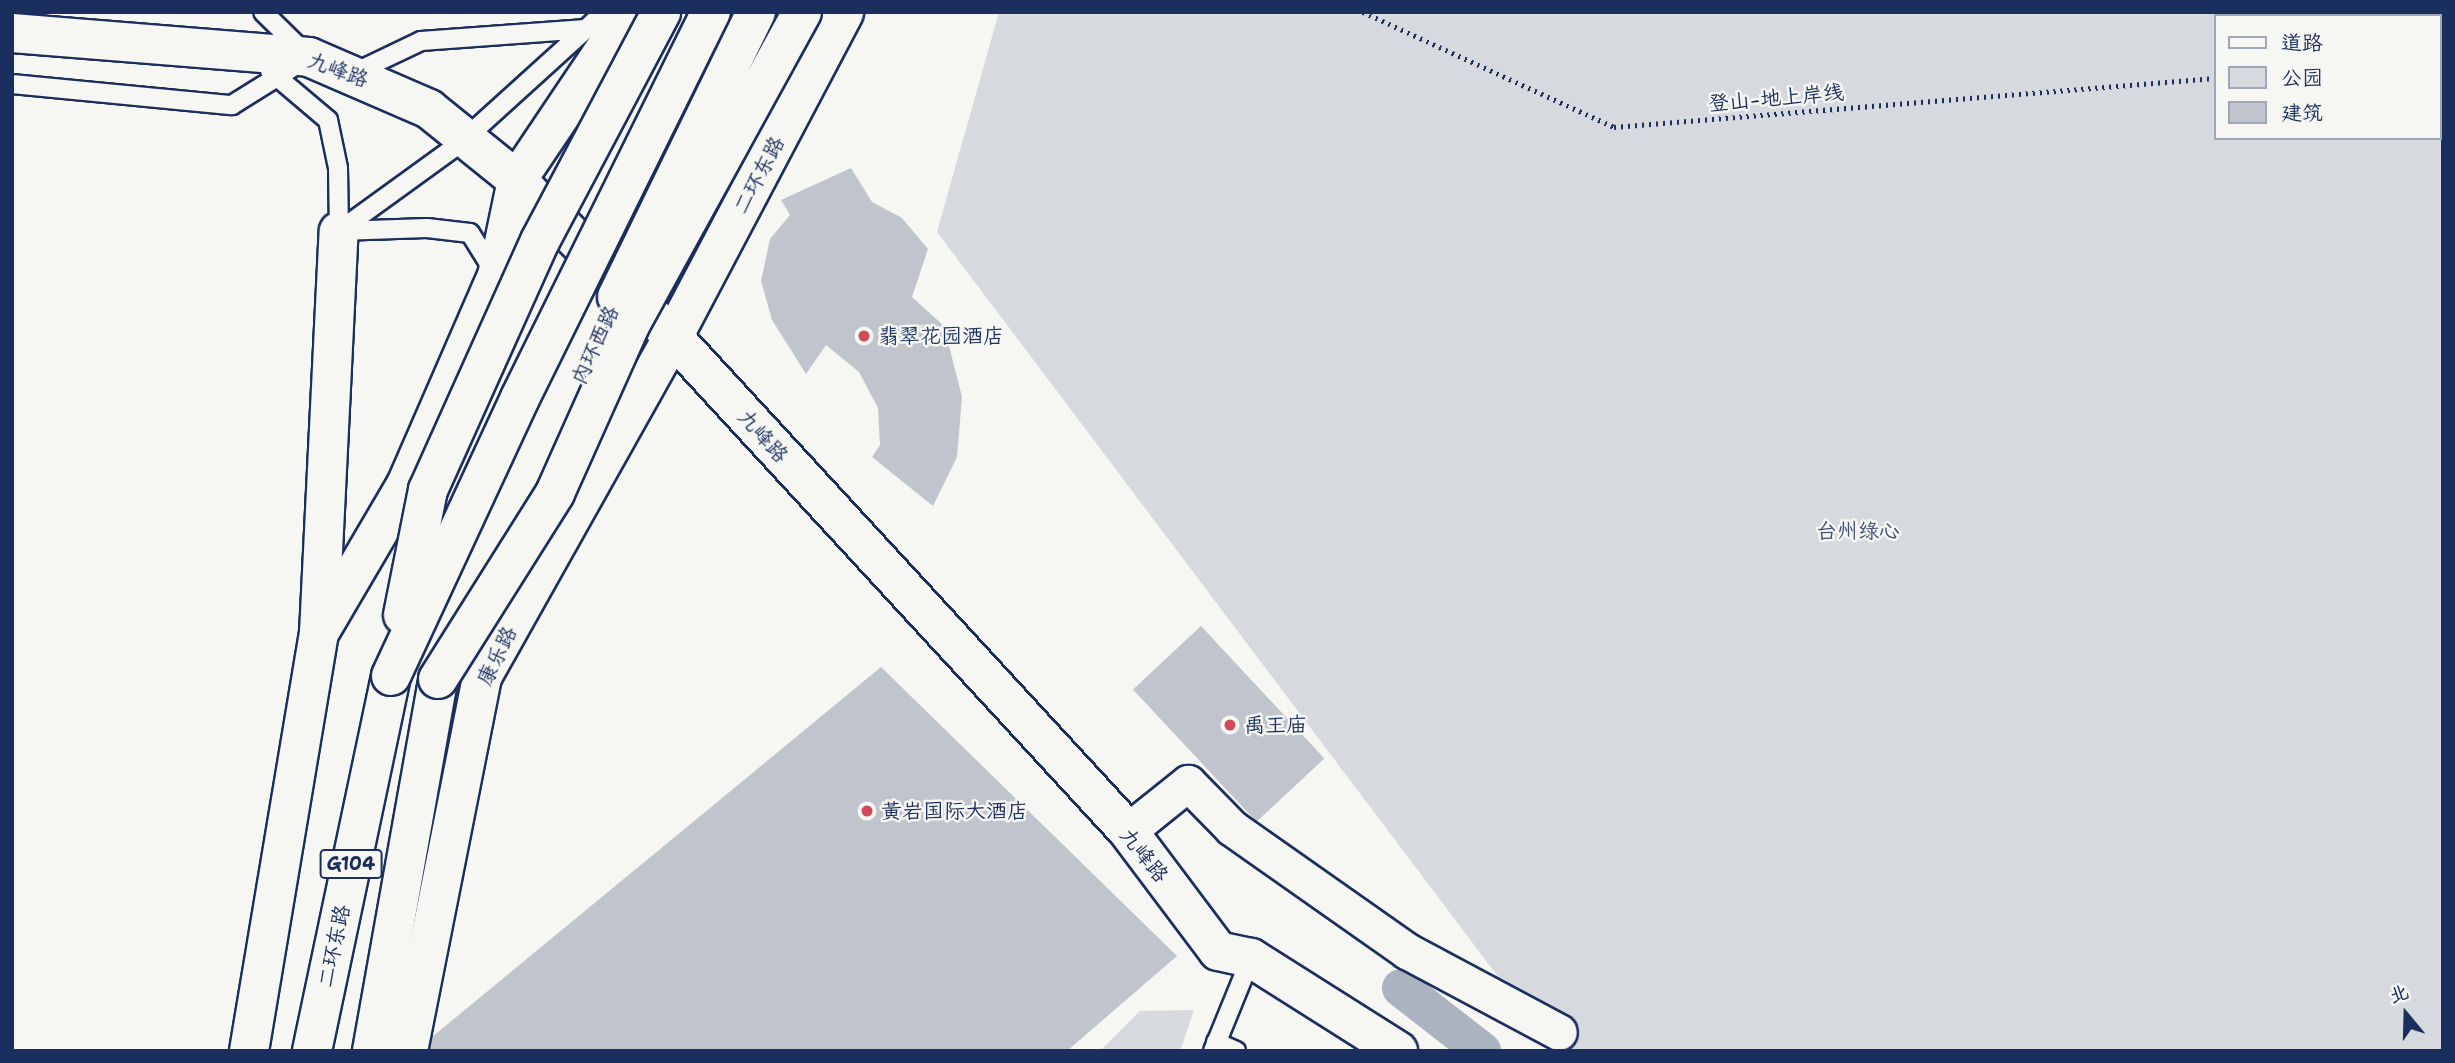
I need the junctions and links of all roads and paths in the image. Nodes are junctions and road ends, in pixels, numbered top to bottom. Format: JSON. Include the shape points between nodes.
{"nodes":[{"id":1,"x":262,"y":12,"type":"edge"},
{"id":2,"x":604,"y":12,"type":"edge"},
{"id":3,"x":630,"y":12,"type":"edge"},
{"id":4,"x":661,"y":12,"type":"edge"},
{"id":5,"x":711,"y":12,"type":"edge"},
{"id":6,"x":756,"y":12,"type":"edge"},
{"id":7,"x":802,"y":12,"type":"edge"},
{"id":8,"x":844,"y":12,"type":"edge"},
{"id":9,"x":1363,"y":12,"type":"edge"},
{"id":10,"x":586,"y":29,"type":"junction"},
{"id":11,"x":12,"y":33,"type":"edge"},
{"id":12,"x":247,"y":52,"type":"junction"},
{"id":13,"x":309,"y":57,"type":"junction"},
{"id":14,"x":354,"y":73,"type":"junction"},
{"id":15,"x":277,"y":77,"type":"junction"},
{"id":16,"x":2214,"y":78,"type":"edge"},
{"id":17,"x":12,"y":84,"type":"edge"},
{"id":18,"x":466,"y":138,"type":"junction"},
{"id":19,"x":517,"y":180,"type":"junction"},
{"id":20,"x":339,"y":232,"type":"junction"},
{"id":21,"x":496,"y":276,"type":"junction"},
{"id":22,"x":673,"y":337,"type":"junction"},
{"id":23,"x":320,"y":633,"type":"junction"},
{"id":24,"x":391,"y":676,"type":"junction"},
{"id":25,"x":438,"y":679,"type":"junction"},
{"id":26,"x":1128,"y":831,"type":"junction"},
{"id":27,"x":1251,"y":958,"type":"junction"},
{"id":28,"x":1559,"y":1032,"type":"dead end"},
{"id":29,"x":1215,"y":1046,"type":"edge"},
{"id":30,"x":249,"y":1051,"type":"edge"},
{"id":31,"x":312,"y":1051,"type":"edge"},
{"id":32,"x":372,"y":1051,"type":"edge"},
{"id":33,"x":408,"y":1051,"type":"edge"},
{"id":34,"x":1236,"y":1051,"type":"edge"},
{"id":35,"x":1398,"y":1051,"type":"edge"}],
"edges":[{"from":1,"to":13,"type":"lane"},
{"from":2,"to":10,"type":"lane"},
{"from":3,"to":19,"type":"main road"},
{"from":4,"to":24,"type":"main road","bridge":true,"via":[[540,240],[428,490]]},
{"from":5,"to":24,"type":"main road","name":"内环西路","bridge":true,"via":[[520,398]]},
{"from":6,"to":25,"type":"main road","name":"内环西路","bridge":true},
{"from":7,"to":25,"type":"main road","bridge":true,"via":[[630,326],[555,493]]},
{"from":8,"to":22,"type":"main road","name":"二环东路"},
{"from":9,"to":16,"type":"path","name":"登山-地上岸线","via":[[1614,127]]},
{"from":10,"to":14,"type":"lane","via":[[421,41]]},
{"from":10,"to":18,"type":"lane"},
{"from":11,"to":12,"type":"main road","name":"九峰路"},
{"from":12,"to":13,"type":"main road","name":"九峰路"},
{"from":12,"to":15,"type":"lane"},
{"from":13,"to":14,"type":"main road","name":"九峰路"},
{"from":13,"to":15,"type":"lane"},
{"from":14,"to":18,"type":"main road","name":"九峰路","via":[[429,109]]},
{"from":15,"to":17,"type":"lane","via":[[232,105]]},
{"from":15,"to":20,"type":"lane","via":[[328,120],[338,168]]},
{"from":18,"to":19,"type":"main road","name":"九峰路"},
{"from":18,"to":20,"type":"lane"},
{"from":19,"to":21,"type":"main road"},
{"from":19,"to":22,"type":"main road","name":"九峰路"},
{"from":20,"to":21,"type":"lane","via":[[427,228],[470,233]]},
{"from":20,"to":23,"type":"main road"},
{"from":21,"to":23,"type":"main road","via":[[406,485]]},
{"from":22,"to":26,"type":"main road","name":"九峰路"},
{"from":22,"to":33,"type":"main road","name":"康乐路","via":[[482,677]]},
{"from":23,"to":30,"type":"main road"},
{"from":24,"to":31,"type":"main road","name":"二环东路","number":"G104"},
{"from":25,"to":32,"type":"main road","number":"G104"},
{"from":26,"to":27,"type":"main road","name":"九峰路","via":[[1218,951]]},
{"from":26,"to":28,"type":"street","via":[[1188,783],[1232,828],[1407,951]]},
{"from":27,"to":29,"type":"lane"},
{"from":27,"to":35,"type":"main road","name":"九峰路"},
{"from":29,"to":34,"type":"lane"}]}
